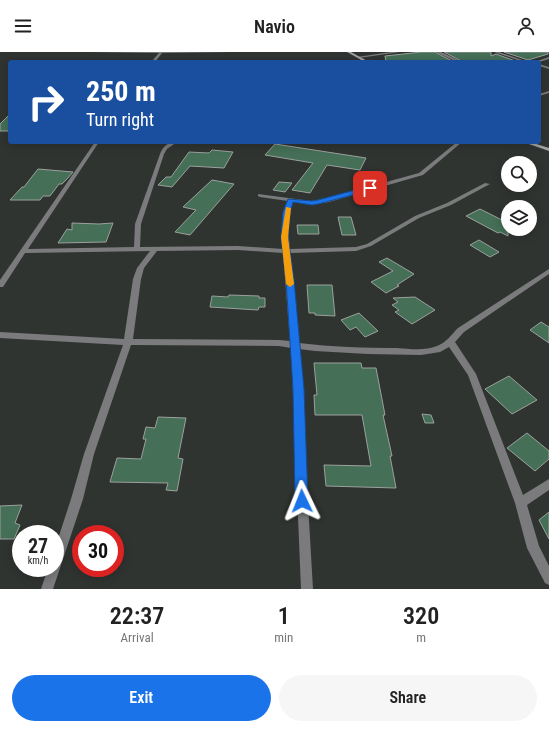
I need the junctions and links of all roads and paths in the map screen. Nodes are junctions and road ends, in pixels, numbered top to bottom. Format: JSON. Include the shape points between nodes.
{"nodes":[{"id":1,"x":93,"y":52,"type":"edge"},
{"id":2,"x":161,"y":52,"type":"edge"},
{"id":3,"x":232,"y":52,"type":"edge"},
{"id":4,"x":343,"y":52,"type":"edge"},
{"id":5,"x":349,"y":52,"type":"edge"},
{"id":6,"x":398,"y":52,"type":"edge"},
{"id":7,"x":438,"y":52,"type":"edge"},
{"id":8,"x":496,"y":52,"type":"edge"},
{"id":9,"x":359,"y":57,"type":"junction"},
{"id":10,"x":155,"y":60,"type":"edge"},
{"id":11,"x":357,"y":60,"type":"edge"},
{"id":12,"x":364,"y":60,"type":"edge"},
{"id":13,"x":456,"y":60,"type":"edge"},
{"id":14,"x":520,"y":60,"type":"edge"},
{"id":15,"x":96,"y":144,"type":"edge"},
{"id":16,"x":172,"y":144,"type":"edge"},
{"id":17,"x":458,"y":144,"type":"edge"},
{"id":18,"x":532,"y":144,"type":"edge"},
{"id":19,"x":549,"y":150,"type":"edge"},
{"id":20,"x":487,"y":184,"type":"dead end"},
{"id":21,"x":260,"y":195,"type":"dead end"},
{"id":22,"x":291,"y":200,"type":"junction"},
{"id":23,"x":137,"y":250,"type":"junction"},
{"id":24,"x":155,"y":250,"type":"junction"},
{"id":25,"x":23,"y":251,"type":"junction"},
{"id":26,"x":286,"y":251,"type":"junction"},
{"id":27,"x":549,"y":271,"type":"edge"},
{"id":28,"x":0,"y":285,"type":"edge"},
{"id":29,"x":0,"y":335,"type":"edge"},
{"id":30,"x":128,"y":342,"type":"junction"},
{"id":31,"x":450,"y":342,"type":"junction"},
{"id":32,"x":294,"y":344,"type":"junction"},
{"id":33,"x":549,"y":484,"type":"edge"},
{"id":34,"x":521,"y":503,"type":"junction"},
{"id":35,"x":64,"y":539,"type":"edge"},
{"id":36,"x":51,"y":577,"type":"edge"},
{"id":37,"x":549,"y":579,"type":"edge"},
{"id":38,"x":47,"y":589,"type":"edge"},
{"id":39,"x":307,"y":589,"type":"edge"}],
"edges":[{"from":1,"to":2,"type":"street"},
{"from":2,"to":3,"type":"street"},
{"from":2,"to":10,"type":"street"},
{"from":4,"to":11,"type":"main road"},
{"from":5,"to":9,"type":"main road"},
{"from":6,"to":9,"type":"street"},
{"from":7,"to":13,"type":"street"},
{"from":8,"to":14,"type":"street"},
{"from":9,"to":12,"type":"main road"},
{"from":15,"to":25,"type":"street"},
{"from":16,"to":23,"type":"street","via":[[165,148],[162,154],[138,224]]},
{"from":17,"to":22,"type":"street","via":[[420,174],[318,202]]},
{"from":18,"to":19,"type":"main road"},
{"from":20,"to":26,"type":"street","via":[[416,218],[369,245],[356,249]]},
{"from":21,"to":22,"type":"street"},
{"from":22,"to":26,"type":"street","via":[[287,212]]},
{"from":23,"to":24,"type":"street"},
{"from":23,"to":25,"type":"street"},
{"from":24,"to":26,"type":"street","via":[[238,248]]},
{"from":24,"to":30,"type":"street","via":[[141,268],[137,279]]},
{"from":25,"to":28,"type":"street"},
{"from":26,"to":32,"type":"street"},
{"from":27,"to":31,"type":"street","via":[[461,330]]},
{"from":29,"to":30,"type":"street"},
{"from":30,"to":32,"type":"street"},
{"from":30,"to":35,"type":"street","via":[[89,454]]},
{"from":31,"to":32,"type":"street","via":[[440,349],[421,352],[315,348]]},
{"from":31,"to":34,"type":"street","via":[[472,374]]},
{"from":32,"to":39,"type":"street"},
{"from":33,"to":34,"type":"street"},
{"from":34,"to":37,"type":"street","via":[[533,548]]},
{"from":36,"to":38,"type":"street"}]}
